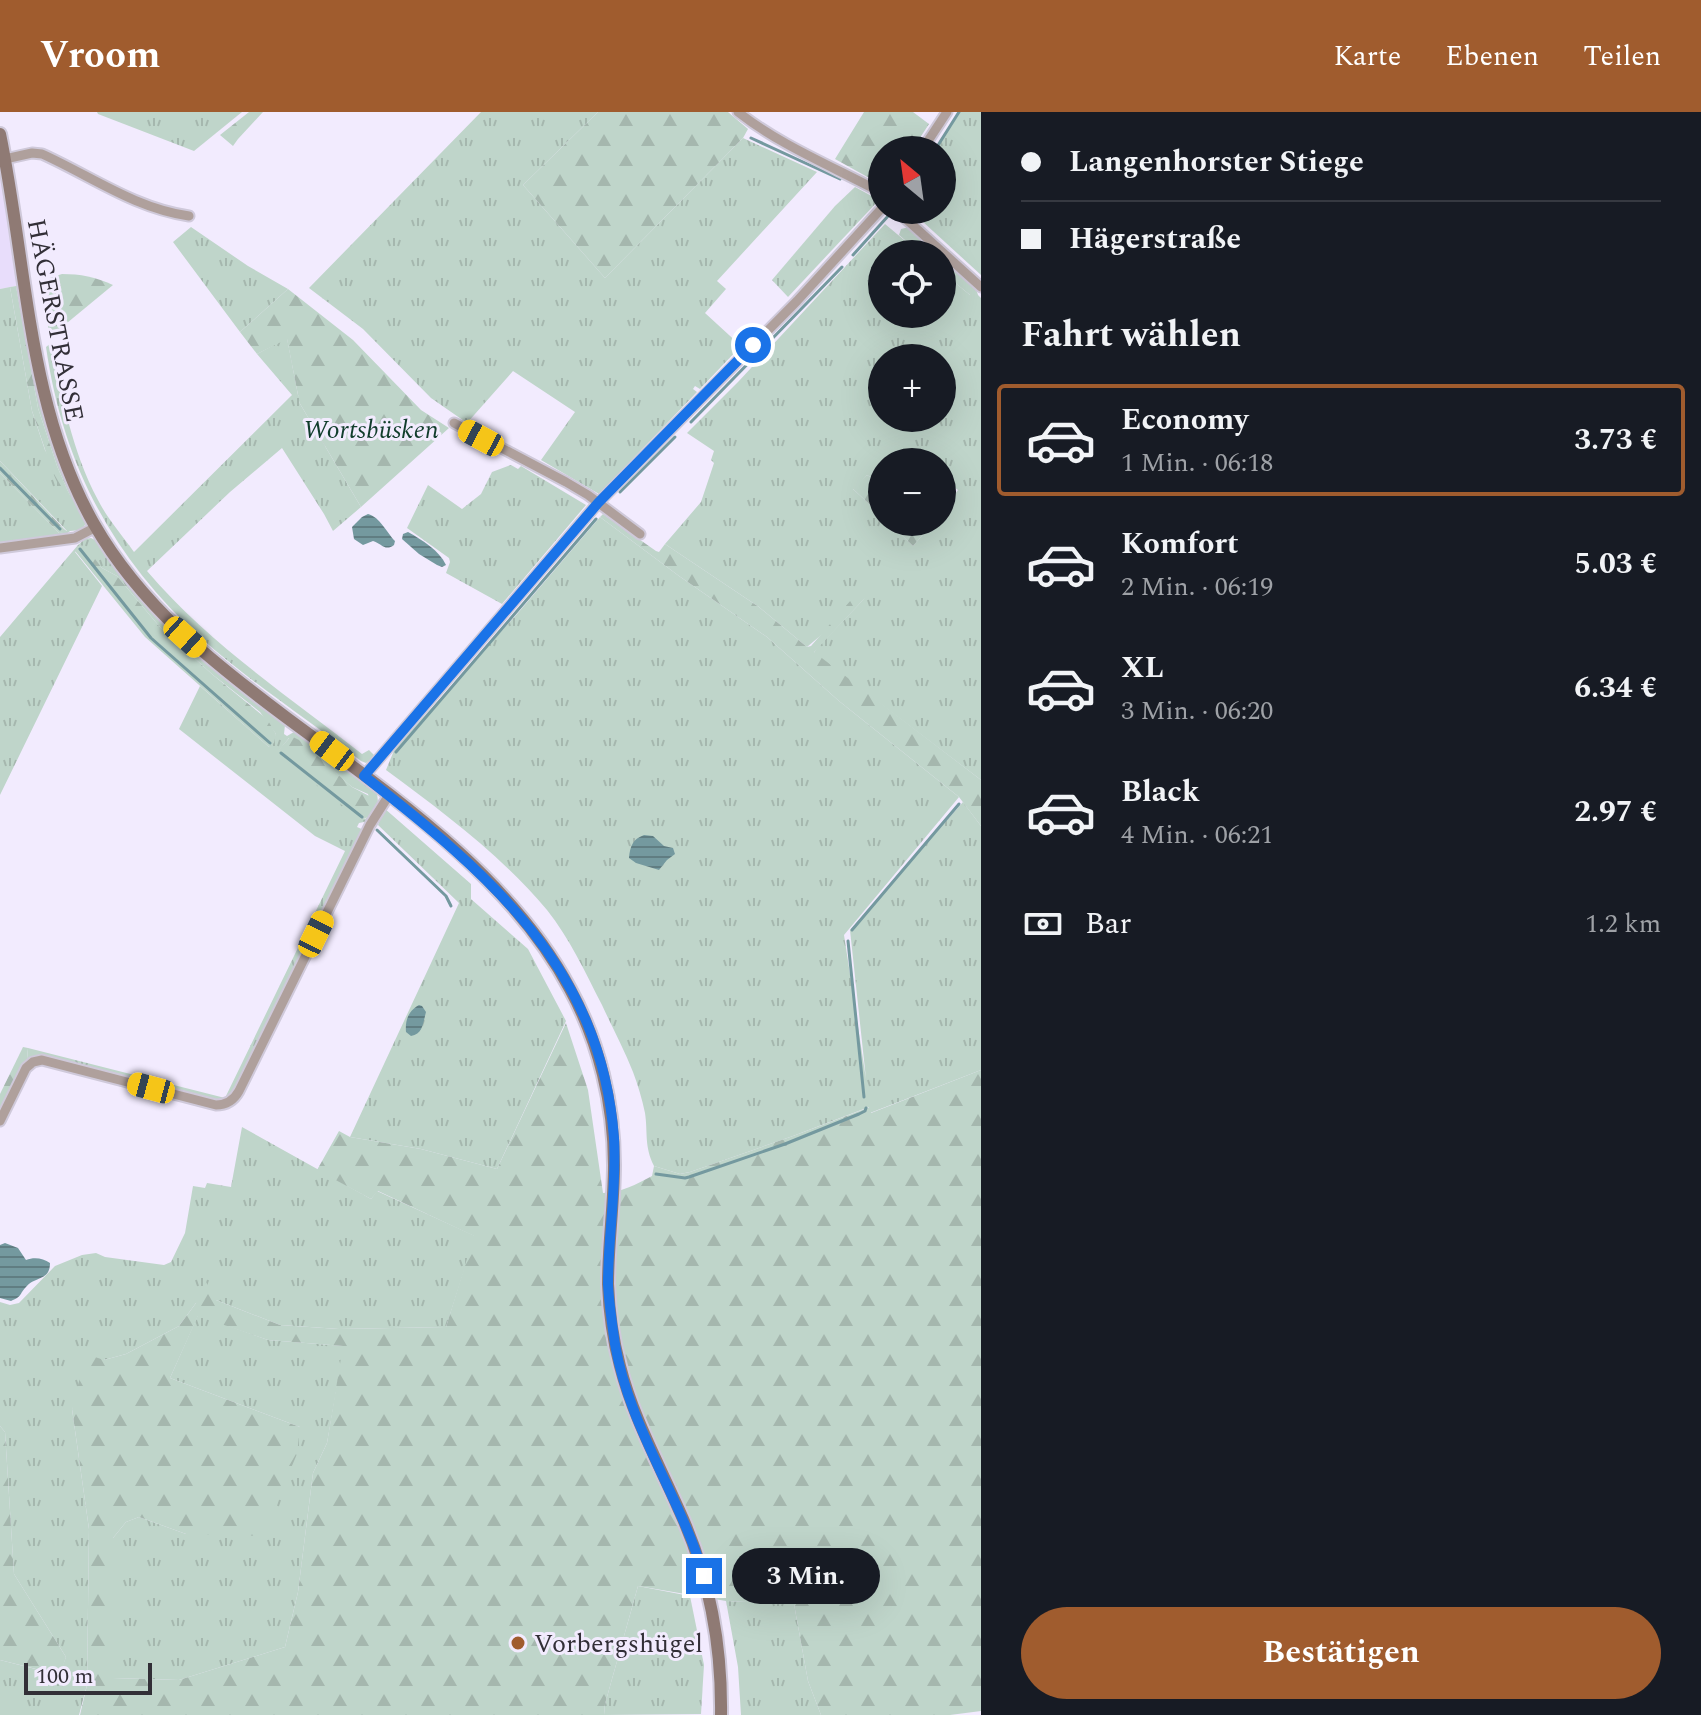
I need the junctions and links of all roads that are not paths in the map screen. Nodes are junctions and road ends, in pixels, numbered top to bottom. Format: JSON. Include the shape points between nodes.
{"nodes":[{"id":1,"x":738,"y":112,"type":"edge"},
{"id":2,"x":947,"y":112,"type":"edge"},
{"id":3,"x":0,"y":134,"type":"edge"},
{"id":4,"x":931,"y":136,"type":"edge"},
{"id":5,"x":5,"y":159,"type":"junction"},
{"id":6,"x":868,"y":186,"type":"edge"},
{"id":7,"x":189,"y":216,"type":"dead end"},
{"id":8,"x":868,"y":223,"type":"edge"},
{"id":9,"x":911,"y":224,"type":"edge"},
{"id":10,"x":981,"y":287,"type":"edge"},
{"id":11,"x":454,"y":423,"type":"dead end"},
{"id":12,"x":598,"y":503,"type":"junction"},
{"id":13,"x":96,"y":527,"type":"junction"},
{"id":14,"x":640,"y":534,"type":"dead end"},
{"id":15,"x":0,"y":548,"type":"edge"},
{"id":16,"x":364,"y":776,"type":"junction"},
{"id":17,"x":389,"y":795,"type":"junction"},
{"id":18,"x":0,"y":1121,"type":"edge"},
{"id":19,"x":721,"y":1715,"type":"edge"}],
"edges":[{"from":1,"to":6,"type":"street"},
{"from":2,"to":4,"type":"street"},
{"from":3,"to":5,"type":"main road","name":"HÄGERSTRASSE"},
{"from":5,"to":7,"type":"street","via":[[42,154],[137,202]]},
{"from":5,"to":13,"type":"main road","name":"HÄGERSTRASSE","via":[[45,398],[65,465]]},
{"from":8,"to":12,"type":"street"},
{"from":9,"to":10,"type":"street"},
{"from":11,"to":12,"type":"street"},
{"from":12,"to":14,"type":"street"},
{"from":12,"to":16,"type":"street"},
{"from":13,"to":15,"type":"street","via":[[75,538]]},
{"from":13,"to":16,"type":"main road","name":"HÄGERSTRASSE","via":[[136,586],[185,637]]},
{"from":16,"to":17,"type":"main road","name":"HÄGERSTRASSE"},
{"from":17,"to":18,"type":"street","via":[[232,1100],[216,1105],[42,1060],[26,1068]]},
{"from":17,"to":19,"type":"main road","name":"HÄGERSTRASSE","via":[[478,870],[525,921],[569,987],[590,1034],[614,1139],[608,1283],[615,1347],[630,1404],[689,1531],[710,1598]]}]}
